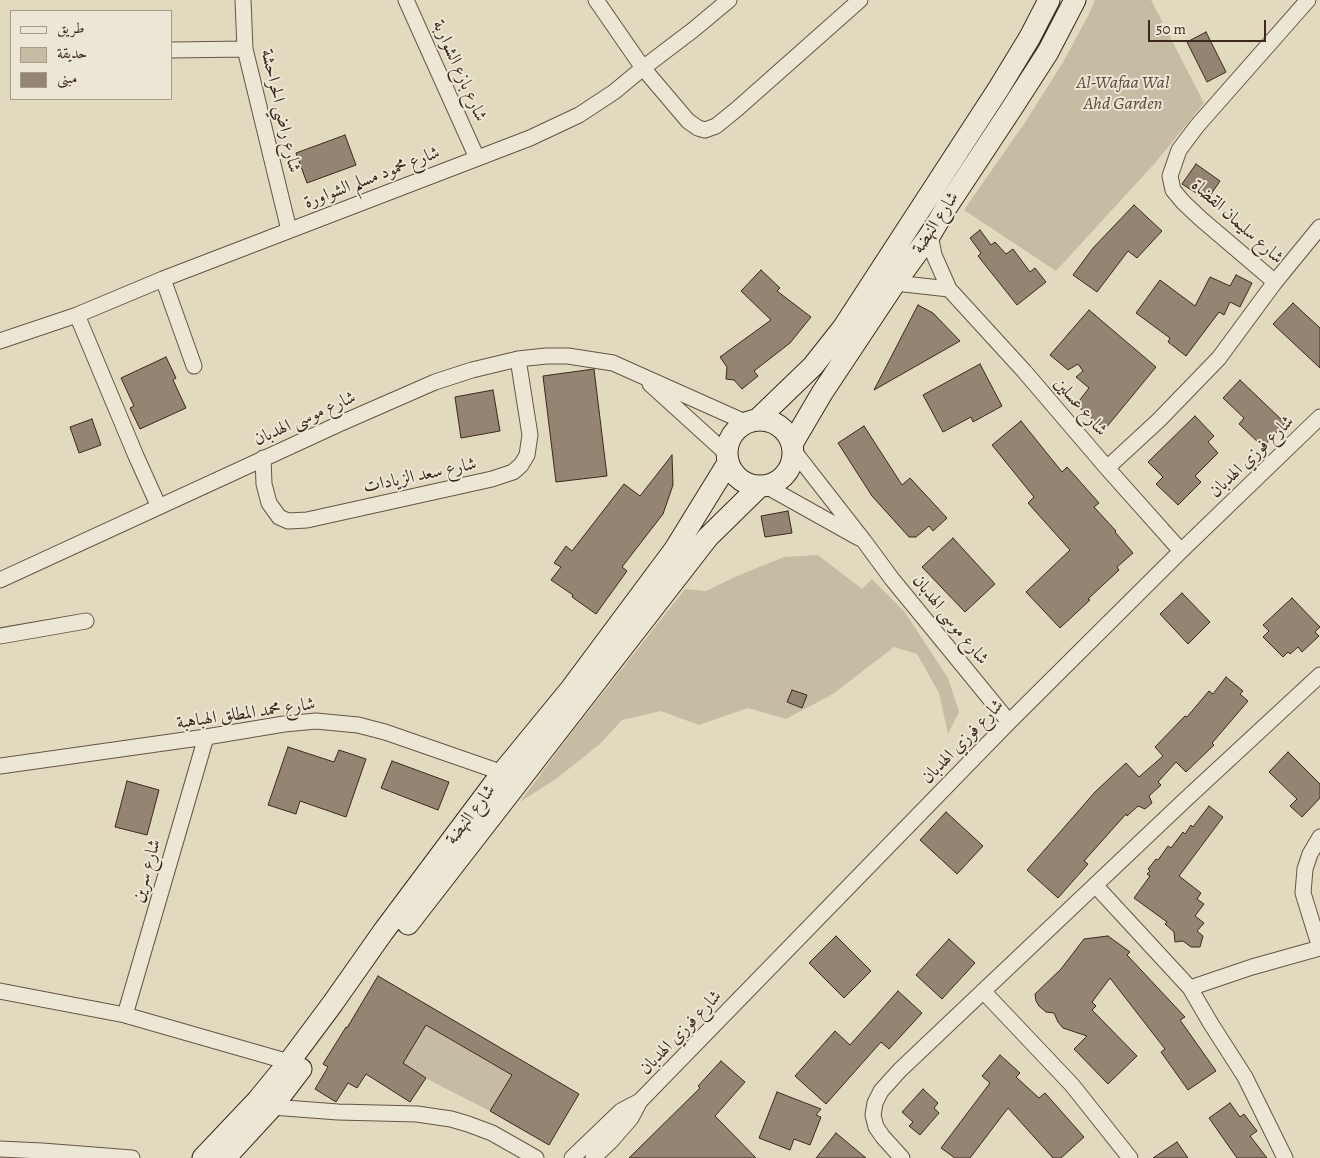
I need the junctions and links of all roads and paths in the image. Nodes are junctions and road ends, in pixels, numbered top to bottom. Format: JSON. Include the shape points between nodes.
{"nodes":[{"id":1,"x":243,"y":0,"type":"edge"},
{"id":2,"x":406,"y":0,"type":"edge"},
{"id":3,"x":596,"y":0,"type":"edge"},
{"id":4,"x":729,"y":0,"type":"edge"},
{"id":5,"x":860,"y":0,"type":"edge"},
{"id":6,"x":1049,"y":0,"type":"edge"},
{"id":7,"x":1075,"y":0,"type":"edge"},
{"id":8,"x":1308,"y":0,"type":"edge"},
{"id":9,"x":173,"y":50,"type":"dead end"},
{"id":10,"x":246,"y":50,"type":"junction"},
{"id":11,"x":643,"y":68,"type":"junction"},
{"id":12,"x":477,"y":158,"type":"junction"},
{"id":13,"x":1320,"y":228,"type":"edge"},
{"id":14,"x":289,"y":230,"type":"junction"},
{"id":15,"x":930,"y":234,"type":"junction"},
{"id":16,"x":163,"y":279,"type":"junction"},
{"id":17,"x":1275,"y":282,"type":"junction"},
{"id":18,"x":896,"y":284,"type":"junction"},
{"id":19,"x":949,"y":289,"type":"junction"},
{"id":20,"x":78,"y":315,"type":"junction"},
{"id":21,"x":0,"y":340,"type":"edge"},
{"id":22,"x":518,"y":359,"type":"junction"},
{"id":23,"x":194,"y":366,"type":"dead end"},
{"id":24,"x":640,"y":374,"type":"junction"},
{"id":25,"x":1320,"y":417,"type":"edge"},
{"id":26,"x":752,"y":421,"type":"junction"},
{"id":27,"x":792,"y":447,"type":"junction"},
{"id":28,"x":263,"y":458,"type":"junction"},
{"id":29,"x":727,"y":458,"type":"junction"},
{"id":30,"x":1107,"y":468,"type":"junction"},
{"id":31,"x":763,"y":486,"type":"junction"},
{"id":32,"x":160,"y":507,"type":"junction"},
{"id":33,"x":864,"y":541,"type":"junction"},
{"id":34,"x":1181,"y":551,"type":"junction"},
{"id":35,"x":2,"y":580,"type":"edge"},
{"id":36,"x":0,"y":594,"type":"edge"},
{"id":37,"x":86,"y":621,"type":"dead end"},
{"id":38,"x":0,"y":636,"type":"edge"},
{"id":39,"x":1320,"y":675,"type":"edge"},
{"id":40,"x":1009,"y":722,"type":"junction"},
{"id":41,"x":206,"y":737,"type":"junction"},
{"id":42,"x":0,"y":766,"type":"edge"},
{"id":43,"x":511,"y":776,"type":"junction"},
{"id":44,"x":1320,"y":837,"type":"edge"},
{"id":45,"x":1095,"y":885,"type":"junction"},
{"id":46,"x":1320,"y":948,"type":"edge"},
{"id":47,"x":1190,"y":988,"type":"junction"},
{"id":48,"x":0,"y":991,"type":"edge"},
{"id":49,"x":983,"y":991,"type":"junction"},
{"id":50,"x":125,"y":1015,"type":"junction"},
{"id":51,"x":289,"y":1062,"type":"junction"},
{"id":52,"x":640,"y":1101,"type":"junction"},
{"id":53,"x":272,"y":1107,"type":"junction"},
{"id":54,"x":612,"y":1141,"type":"junction"},
{"id":55,"x":0,"y":1149,"type":"edge"},
{"id":56,"x":577,"y":1156,"type":"edge"},
{"id":57,"x":132,"y":1158,"type":"edge"},
{"id":58,"x":203,"y":1158,"type":"edge"},
{"id":59,"x":225,"y":1158,"type":"edge"},
{"id":60,"x":536,"y":1158,"type":"edge"},
{"id":61,"x":593,"y":1158,"type":"edge"},
{"id":62,"x":610,"y":1158,"type":"edge"},
{"id":63,"x":902,"y":1158,"type":"edge"},
{"id":64,"x":1130,"y":1158,"type":"edge"},
{"id":65,"x":1285,"y":1158,"type":"edge"}],
"edges":[{"from":1,"to":10,"type":"street","name":"شارع راضي الحراحشة"},
{"from":2,"to":12,"type":"street","name":"شارع بازع الشواربة"},
{"from":3,"to":11,"type":"street"},
{"from":4,"to":11,"type":"street","name":"شارع محمود مسلم الشواورة"},
{"from":5,"to":11,"type":"street","via":[[716,126],[705,130],[688,121]]},
{"from":6,"to":26,"type":"street","name":"شارع النهضة","via":[[999,88],[843,328],[813,366]]},
{"from":7,"to":15,"type":"street","name":"شارع النهضة","via":[[1048,52]]},
{"from":8,"to":17,"type":"street","name":"شارع سليمان القضاة","via":[[1197,126],[1179,150],[1170,176],[1173,190],[1183,202]]},
{"from":9,"to":10,"type":"street"},
{"from":10,"to":14,"type":"street","name":"شارع راضي الحراحشة"},
{"from":11,"to":12,"type":"street","name":"شارع محمود مسلم الشواورة","via":[[578,115]]},
{"from":12,"to":14,"type":"street","name":"شارع محمود مسلم الشواورة"},
{"from":13,"to":17,"type":"street"},
{"from":14,"to":16,"type":"street","name":"شارع محمود مسلم الشواورة"},
{"from":15,"to":18,"type":"street","name":"شارع النهضة"},
{"from":15,"to":19,"type":"street","name":"شارع عسلين","via":[[934,255]]},
{"from":16,"to":20,"type":"street","name":"شارع محمود مسلم الشواورة"},
{"from":16,"to":23,"type":"street"},
{"from":17,"to":30,"type":"street","via":[[1219,358]]},
{"from":18,"to":19,"type":"street"},
{"from":18,"to":27,"type":"street","name":"شارع النهضة","via":[[822,393]]},
{"from":19,"to":30,"type":"street","name":"شارع عسلين"},
{"from":20,"to":21,"type":"street","name":"شارع محمود مسلم الشواورة"},
{"from":20,"to":32,"type":"street"},
{"from":22,"to":24,"type":"street","name":"شارع موسى الهدبان","via":[[568,356],[613,363]]},
{"from":22,"to":28,"type":"street","name":"شارع موسى الهدبان","via":[[435,382]]},
{"from":22,"to":28,"type":"street","name":"شارع سعد الزيادات","via":[[530,435],[528,455],[513,472],[307,520],[288,521],[280,517],[269,503]]},
{"from":24,"to":26,"type":"street","name":"شارع موسى الهدبان"},
{"from":24,"to":29,"type":"street","name":"شارع موسى الهدبان"},
{"from":25,"to":34,"type":"street","name":"شارع فوزي الهدبان"},
{"from":26,"to":27,"type":"street","via":[[776,423],[783,428]]},
{"from":26,"to":29,"type":"street","via":[[731,435]]},
{"from":27,"to":31,"type":"street","via":[[789,468],[775,482]]},
{"from":27,"to":33,"type":"street","name":"شارع موسى الهدبان"},
{"from":28,"to":32,"type":"street","name":"شارع موسى الهدبان"},
{"from":29,"to":31,"type":"street","via":[[740,480]]},
{"from":29,"to":43,"type":"street","name":"شارع النهضة","via":[[675,549],[570,690]]},
{"from":30,"to":34,"type":"street","name":"شارع عسلين"},
{"from":31,"to":33,"type":"street","name":"شارع موسى الهدبان"},
{"from":31,"to":43,"type":"street","name":"شارع النهضة","via":[[708,536]]},
{"from":32,"to":35,"type":"street","name":"شارع موسى الهدبان"},
{"from":33,"to":40,"type":"street","name":"شارع موسى الهدبان"},
{"from":34,"to":40,"type":"street","name":"شارع فوزي الهدبان"},
{"from":35,"to":36,"type":"street"},
{"from":37,"to":38,"type":"street"},
{"from":39,"to":45,"type":"street"},
{"from":40,"to":52,"type":"street","name":"شارع فوزي الهدبان"},
{"from":41,"to":42,"type":"street","name":"شارع محمد المطلق الهباهبة"},
{"from":41,"to":43,"type":"street","name":"شارع محمد المطلق الهباهبة","via":[[316,721],[358,725]]},
{"from":41,"to":50,"type":"street","name":"شارع سرين"},
{"from":43,"to":51,"type":"street","name":"شارع النهضة","via":[[383,932]]},
{"from":43,"to":53,"type":"street","name":"شارع النهضة"},
{"from":44,"to":46,"type":"street","via":[[1305,870],[1303,893]]},
{"from":45,"to":47,"type":"street"},
{"from":45,"to":49,"type":"street"},
{"from":46,"to":47,"type":"street"},
{"from":47,"to":65,"type":"street","via":[[1245,1077]]},
{"from":48,"to":50,"type":"street"},
{"from":49,"to":63,"type":"street","via":[[900,1070],[875,1103],[876,1127]]},
{"from":49,"to":64,"type":"street","via":[[1072,1085]]},
{"from":50,"to":51,"type":"street"},
{"from":51,"to":58,"type":"street","name":"شارع النهضة"},
{"from":52,"to":54,"type":"street","name":"شارع فوزي الهدبان"},
{"from":52,"to":56,"type":"street","name":"شارع فوزي الهدبان","via":[[621,1111]]},
{"from":53,"to":59,"type":"street","name":"شارع النهضة"},
{"from":53,"to":60,"type":"street","via":[[416,1114],[451,1119],[492,1133]]},
{"from":54,"to":61,"type":"street","name":"شارع فوزي الهدبان"},
{"from":54,"to":62,"type":"street"},
{"from":55,"to":57,"type":"street"}]}
